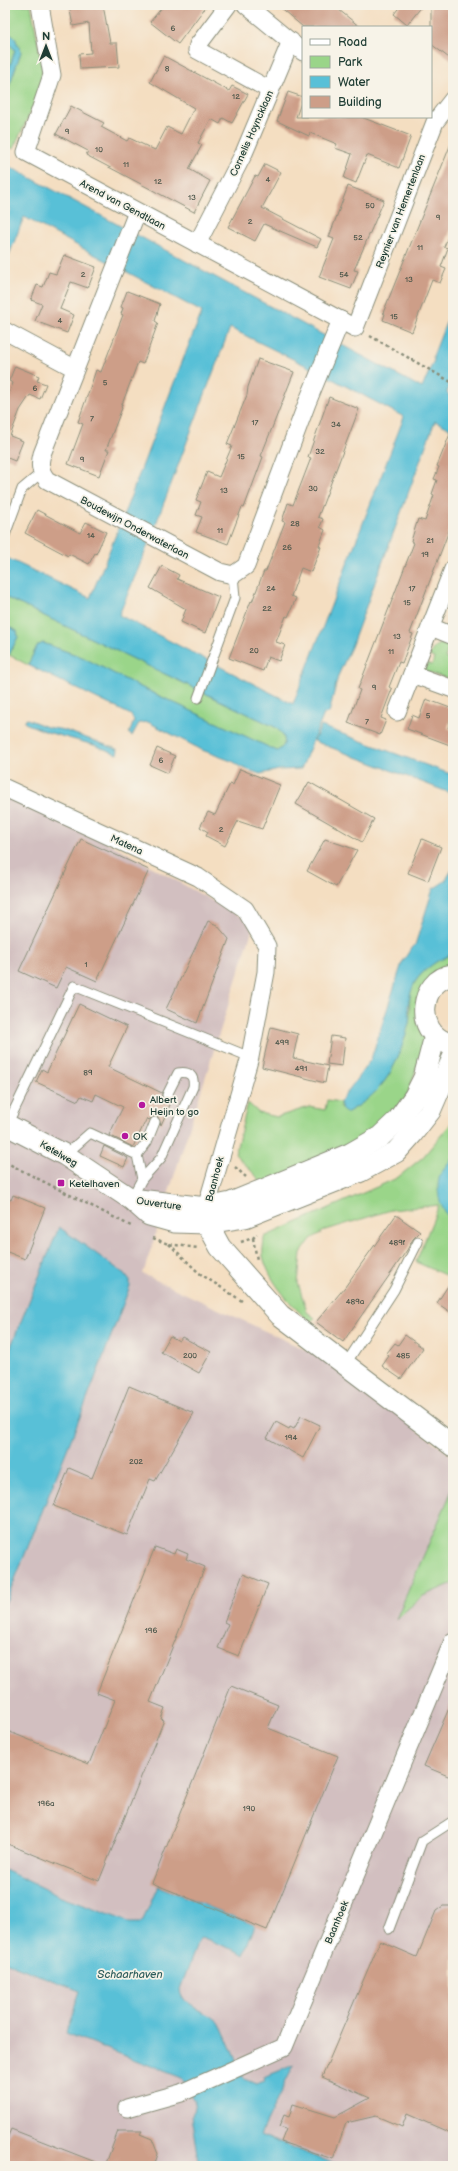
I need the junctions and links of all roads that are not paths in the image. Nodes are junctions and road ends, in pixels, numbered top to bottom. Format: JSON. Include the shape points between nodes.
{"nodes":[{"id":1,"x":40,"y":5,"type":"edge"},
{"id":2,"x":228,"y":5,"type":"edge"},
{"id":3,"x":246,"y":5,"type":"edge"},
{"id":4,"x":297,"y":46,"type":"edge"},
{"id":5,"x":270,"y":90,"type":"junction"},
{"id":6,"x":453,"y":99,"type":"edge"},
{"id":7,"x":432,"y":117,"type":"edge"},
{"id":8,"x":428,"y":120,"type":"edge"},
{"id":9,"x":134,"y":219,"type":"junction"},
{"id":10,"x":197,"y":244,"type":"junction"},
{"id":11,"x":348,"y":324,"type":"junction"},
{"id":12,"x":5,"y":331,"type":"edge"},
{"id":13,"x":74,"y":368,"type":"junction"},
{"id":14,"x":41,"y":473,"type":"junction"},
{"id":15,"x":5,"y":535,"type":"edge"},
{"id":16,"x":453,"y":569,"type":"edge"},
{"id":17,"x":234,"y":575,"type":"junction"},
{"id":18,"x":431,"y":627,"type":"junction"},
{"id":19,"x":453,"y":636,"type":"edge"},
{"id":20,"x":412,"y":674,"type":"junction"},
{"id":21,"x":453,"y":689,"type":"edge"},
{"id":22,"x":198,"y":698,"type":"dead end"},
{"id":23,"x":397,"y":712,"type":"dead end"},
{"id":24,"x":5,"y":788,"type":"edge"},
{"id":25,"x":245,"y":908,"type":"joint"},
{"id":26,"x":453,"y":975,"type":"edge"},
{"id":27,"x":444,"y":1040,"type":"edge"},
{"id":28,"x":250,"y":1058,"type":"junction"},
{"id":29,"x":453,"y":1058,"type":"edge"},
{"id":30,"x":167,"y":1095,"type":"dead end"},
{"id":31,"x":155,"y":1122,"type":"dead end"},
{"id":32,"x":6,"y":1124,"type":"edge"},
{"id":33,"x":65,"y":1155,"type":"junction"},
{"id":34,"x":137,"y":1155,"type":"junction"},
{"id":35,"x":142,"y":1179,"type":"junction"},
{"id":36,"x":131,"y":1199,"type":"junction"},
{"id":37,"x":206,"y":1216,"type":"junction"},
{"id":38,"x":418,"y":1242,"type":"dead end"},
{"id":39,"x":345,"y":1365,"type":"junction"},
{"id":40,"x":453,"y":1446,"type":"edge"},
{"id":41,"x":453,"y":1641,"type":"edge"},
{"id":42,"x":453,"y":1821,"type":"edge"},
{"id":43,"x":388,"y":1929,"type":"dead end"},
{"id":44,"x":127,"y":2108,"type":"dead end"}],
"edges":[{"from":1,"to":9,"type":"street","name":"Arend van Gendtlaan","via":[[52,75],[26,152]]},
{"from":2,"to":5,"type":"street","via":[[198,45],[197,50]]},
{"from":3,"to":4,"type":"street"},
{"from":4,"to":5,"type":"street","name":"Cornelis Hoyncklaan"},
{"from":5,"to":10,"type":"street","name":"Cornelis Hoyncklaan","via":[[244,153]]},
{"from":6,"to":7,"type":"street","name":"Reynier van Hemertenlaan"},
{"from":8,"to":11,"type":"street","name":"Reynier van Hemertenlaan"},
{"from":9,"to":10,"type":"street","name":"Arend van Gendtlaan"},
{"from":9,"to":13,"type":"street"},
{"from":10,"to":11,"type":"street","name":"Arend van Gendtlaan"},
{"from":11,"to":17,"type":"street","via":[[334,335],[246,566]]},
{"from":12,"to":13,"type":"street"},
{"from":13,"to":14,"type":"street","via":[[42,454],[39,464]]},
{"from":14,"to":15,"type":"lane","via":[[22,489]]},
{"from":14,"to":17,"type":"street","name":"Boudewijn Onderwaterlaan","via":[[47,480],[220,572]]},
{"from":16,"to":18,"type":"street"},
{"from":17,"to":22,"type":"lane","via":[[234,598]]},
{"from":18,"to":19,"type":"street"},
{"from":18,"to":20,"type":"street"},
{"from":20,"to":21,"type":"street"},
{"from":20,"to":23,"type":"street"},
{"from":24,"to":25,"type":"street","name":"Matena","via":[[198,877]]},
{"from":25,"to":28,"type":"street","name":"Baanhoek","via":[[267,946],[266,972]]},
{"from":26,"to":27,"type":"street","via":[[440,980],[427,996],[425,1017]]},
{"from":27,"to":37,"type":"street","name":"Ouverture","via":[[415,1096],[398,1120],[380,1137],[350,1154],[231,1203]]},
{"from":28,"to":32,"type":"lane","via":[[74,986]]},
{"from":28,"to":37,"type":"street","name":"Baanhoek"},
{"from":29,"to":37,"type":"street","name":"Ouverture","via":[[430,1111],[396,1152],[361,1172],[264,1211],[245,1217]]},
{"from":30,"to":35,"type":"lane","via":[[178,1073],[187,1072],[192,1075],[193,1087],[161,1158]]},
{"from":31,"to":34,"type":"lane","via":[[147,1142]]},
{"from":32,"to":33,"type":"street","name":"Ketelweg"},
{"from":33,"to":34,"type":"lane","via":[[90,1133]]},
{"from":33,"to":36,"type":"street","name":"Ketelweg"},
{"from":34,"to":35,"type":"lane"},
{"from":35,"to":36,"type":"lane"},
{"from":36,"to":37,"type":"street","name":"Ouverture"},
{"from":37,"to":39,"type":"street","via":[[220,1247],[280,1315]]},
{"from":38,"to":39,"type":"lane","via":[[394,1290]]},
{"from":39,"to":40,"type":"street"},
{"from":41,"to":44,"type":"street","name":"Baanhoek","via":[[284,2047],[181,2093]]},
{"from":42,"to":43,"type":"lane","via":[[422,1841]]}]}
